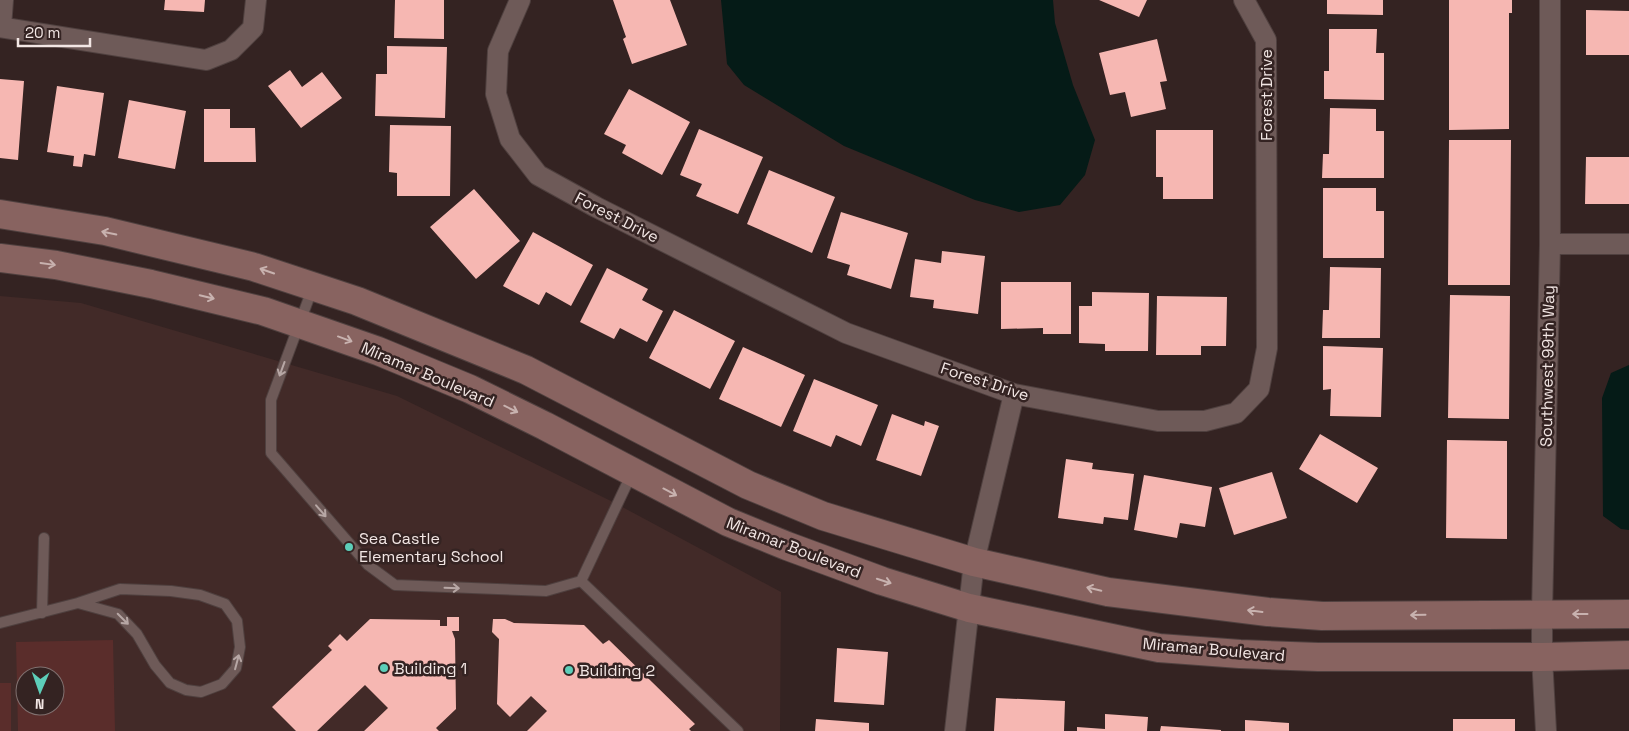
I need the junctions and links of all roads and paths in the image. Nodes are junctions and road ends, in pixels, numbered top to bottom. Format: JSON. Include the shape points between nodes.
{"nodes":[{"id":1,"x":3,"y":0,"type":"edge"},
{"id":2,"x":256,"y":0,"type":"edge"},
{"id":3,"x":520,"y":0,"type":"edge"},
{"id":4,"x":1244,"y":0,"type":"edge"},
{"id":5,"x":1550,"y":0,"type":"edge"},
{"id":6,"x":1,"y":27,"type":"edge"},
{"id":7,"x":0,"y":214,"type":"edge"},
{"id":8,"x":1550,"y":244,"type":"junction"},
{"id":9,"x":1629,"y":244,"type":"edge"},
{"id":10,"x":0,"y":258,"type":"edge"},
{"id":11,"x":313,"y":286,"type":"junction"},
{"id":12,"x":299,"y":323,"type":"junction"},
{"id":13,"x":1014,"y":394,"type":"junction"},
{"id":14,"x":632,"y":472,"type":"junction"},
{"id":15,"x":44,"y":538,"type":"dead end"},
{"id":16,"x":974,"y":562,"type":"junction"},
{"id":17,"x":581,"y":581,"type":"junction"},
{"id":18,"x":78,"y":603,"type":"junction"},
{"id":19,"x":969,"y":608,"type":"junction"},
{"id":20,"x":42,"y":613,"type":"junction"},
{"id":21,"x":1542,"y":614,"type":"junction"},
{"id":22,"x":1629,"y":614,"type":"edge"},
{"id":23,"x":0,"y":624,"type":"edge"},
{"id":24,"x":1629,"y":655,"type":"edge"},
{"id":25,"x":1542,"y":657,"type":"junction"},
{"id":26,"x":738,"y":731,"type":"edge"},
{"id":27,"x":955,"y":731,"type":"edge"},
{"id":28,"x":1546,"y":731,"type":"edge"}],
"edges":[{"from":1,"to":6,"type":"street"},
{"from":2,"to":6,"type":"street","via":[[253,28],[231,50],[206,60]]},
{"from":3,"to":13,"type":"street","name":"Forest Drive","via":[[498,51],[496,94],[510,138],[538,175],[846,333]]},
{"from":4,"to":13,"type":"street","name":"Forest Drive","via":[[1266,40],[1267,348],[1259,389],[1236,413],[1205,421],[1158,421]]},
{"from":5,"to":8,"type":"street","name":"Southwest 99th Way"},
{"from":11,"to":7,"type":"street","one_way":true,"via":[[254,266],[114,234]]},
{"from":8,"to":9,"type":"street"},
{"from":8,"to":21,"type":"street","name":"Southwest 99th Way"},
{"from":10,"to":12,"type":"street","name":"Miramar Boulevard","one_way":true,"via":[[56,265],[151,284],[263,310]]},
{"from":11,"to":12,"type":"lane"},
{"from":11,"to":16,"type":"street","via":[[366,304],[526,370],[748,485],[823,516]]},
{"from":12,"to":14,"type":"street","name":"Miramar Boulevard","one_way":true,"via":[[470,389]]},
{"from":12,"to":17,"type":"lane","one_way":true,"via":[[271,400],[271,453],[368,565],[395,585],[546,591]]},
{"from":13,"to":16,"type":"street"},
{"from":14,"to":17,"type":"lane"},
{"from":14,"to":19,"type":"street","name":"Miramar Boulevard","one_way":true,"via":[[728,522],[779,543],[882,581]]},
{"from":15,"to":20,"type":"lane"},
{"from":16,"to":19,"type":"street"},
{"from":21,"to":16,"type":"street","one_way":true,"via":[[1322,616],[1268,612],[1108,592]]},
{"from":17,"to":26,"type":"lane"},
{"from":18,"to":18,"type":"lane","one_way":true,"via":[[118,614],[137,634],[170,683],[186,690],[201,692],[222,684],[236,668],[240,647],[237,621],[225,604],[200,595],[120,589]]},
{"from":18,"to":20,"type":"lane"},
{"from":19,"to":25,"type":"street","name":"Miramar Boulevard","via":[[1158,648],[1318,657]]},
{"from":19,"to":27,"type":"street"},
{"from":20,"to":23,"type":"lane"},
{"from":22,"to":21,"type":"street","one_way":true},
{"from":21,"to":25,"type":"street","name":"Southwest 99th Way"},
{"from":24,"to":25,"type":"street","name":"Miramar Boulevard"},
{"from":25,"to":28,"type":"street","name":"Southwest 99th Way"}]}
